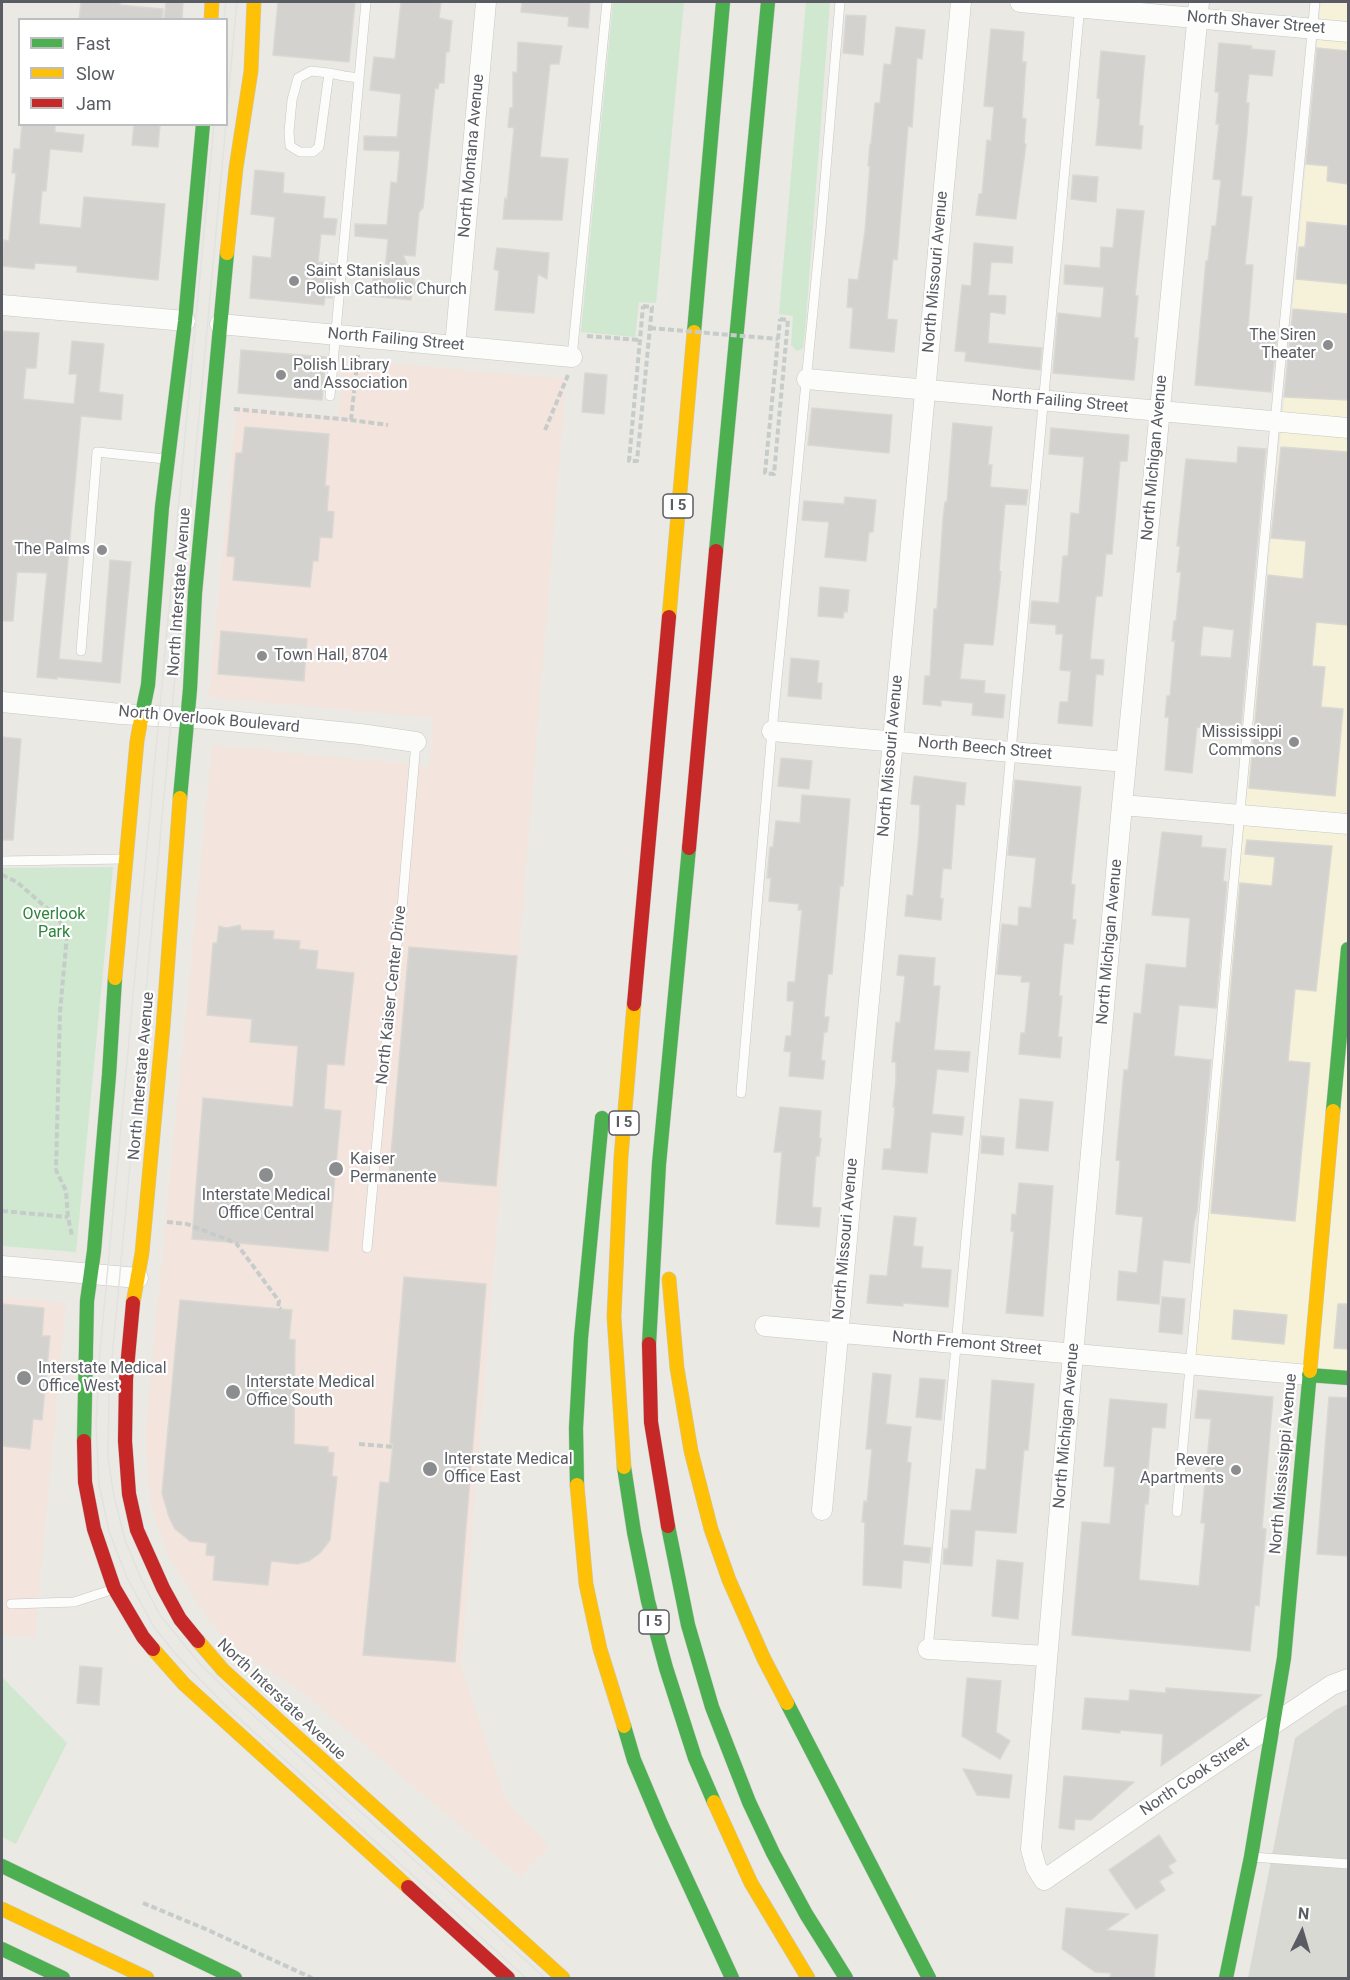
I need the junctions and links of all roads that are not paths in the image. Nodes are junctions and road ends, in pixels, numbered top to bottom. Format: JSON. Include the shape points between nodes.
{"nodes":[{"id":1,"x":212,"y":2,"type":"edge"},
{"id":2,"x":254,"y":2,"type":"edge"},
{"id":3,"x":366,"y":2,"type":"edge"},
{"id":4,"x":486,"y":2,"type":"edge"},
{"id":5,"x":607,"y":2,"type":"edge"},
{"id":6,"x":723,"y":2,"type":"edge"},
{"id":7,"x":768,"y":2,"type":"edge"},
{"id":8,"x":840,"y":2,"type":"edge"},
{"id":9,"x":961,"y":2,"type":"edge"},
{"id":10,"x":1020,"y":2,"type":"edge"},
{"id":11,"x":1315,"y":2,"type":"edge"},
{"id":12,"x":1080,"y":4,"type":"edge"},
{"id":13,"x":1198,"y":10,"type":"edge"},
{"id":14,"x":211,"y":18,"type":"edge"},
{"id":15,"x":1313,"y":28,"type":"junction"},
{"id":16,"x":1348,"y":32,"type":"edge"},
{"id":17,"x":329,"y":73,"type":"junction"},
{"id":18,"x":359,"y":78,"type":"junction"},
{"id":19,"x":203,"y":126,"type":"edge"},
{"id":20,"x":2,"y":305,"type":"edge"},
{"id":21,"x":185,"y":321,"type":"junction"},
{"id":22,"x":220,"y":324,"type":"junction"},
{"id":23,"x":336,"y":335,"type":"junction"},
{"id":24,"x":455,"y":346,"type":"junction"},
{"id":25,"x":572,"y":357,"type":"joint"},
{"id":26,"x":807,"y":379,"type":"junction"},
{"id":27,"x":925,"y":390,"type":"junction"},
{"id":28,"x":330,"y":396,"type":"dead end"},
{"id":29,"x":1044,"y":401,"type":"junction"},
{"id":30,"x":1160,"y":411,"type":"junction"},
{"id":31,"x":1275,"y":422,"type":"junction"},
{"id":32,"x":1348,"y":428,"type":"edge"},
{"id":33,"x":168,"y":459,"type":"junction"},
{"id":34,"x":81,"y":651,"type":"dead end"},
{"id":35,"x":2,"y":702,"type":"edge"},
{"id":36,"x":142,"y":715,"type":"junction"},
{"id":37,"x":187,"y":717,"type":"junction"},
{"id":38,"x":772,"y":731,"type":"junction"},
{"id":39,"x":893,"y":741,"type":"junction"},
{"id":40,"x":416,"y":742,"type":"joint"},
{"id":41,"x":1011,"y":752,"type":"junction"},
{"id":42,"x":1126,"y":762,"type":"junction"},
{"id":43,"x":1122,"y":805,"type":"junction"},
{"id":44,"x":1239,"y":815,"type":"junction"},
{"id":45,"x":1348,"y":824,"type":"edge"},
{"id":46,"x":126,"y":859,"type":"junction"},
{"id":47,"x":2,"y":861,"type":"edge"},
{"id":48,"x":1348,"y":949,"type":"edge"},
{"id":49,"x":634,"y":1011,"type":"junction"},
{"id":50,"x":615,"y":1055,"type":"dead end"},
{"id":51,"x":741,"y":1093,"type":"dead end"},
{"id":52,"x":603,"y":1100,"type":"dead end"},
{"id":53,"x":658,"y":1164,"type":"junction"},
{"id":54,"x":367,"y":1248,"type":"dead end"},
{"id":55,"x":2,"y":1266,"type":"edge"},
{"id":56,"x":91,"y":1274,"type":"junction"},
{"id":57,"x":138,"y":1278,"type":"junction"},
{"id":58,"x":765,"y":1326,"type":"dead end"},
{"id":59,"x":837,"y":1333,"type":"junction"},
{"id":60,"x":956,"y":1343,"type":"junction"},
{"id":61,"x":1073,"y":1353,"type":"junction"},
{"id":62,"x":1190,"y":1364,"type":"junction"},
{"id":63,"x":1309,"y":1375,"type":"junction"},
{"id":64,"x":1348,"y":1378,"type":"edge"},
{"id":65,"x":822,"y":1510,"type":"dead end"},
{"id":66,"x":1177,"y":1512,"type":"dead end"},
{"id":67,"x":114,"y":1588,"type":"junction"},
{"id":68,"x":11,"y":1604,"type":"dead end"},
{"id":69,"x":928,"y":1648,"type":"joint"},
{"id":70,"x":1047,"y":1656,"type":"junction"},
{"id":71,"x":1348,"y":1679,"type":"edge"},
{"id":72,"x":1274,"y":1724,"type":"junction"},
{"id":73,"x":1251,"y":1857,"type":"junction"},
{"id":74,"x":1348,"y":1864,"type":"edge"},
{"id":75,"x":2,"y":1866,"type":"edge"},
{"id":76,"x":1044,"y":1880,"type":"joint"},
{"id":77,"x":2,"y":1909,"type":"edge"},
{"id":78,"x":2,"y":1949,"type":"edge"},
{"id":79,"x":732,"y":1976,"type":"edge"},
{"id":80,"x":63,"y":1978,"type":"edge"},
{"id":81,"x":147,"y":1978,"type":"edge"},
{"id":82,"x":235,"y":1978,"type":"edge"},
{"id":83,"x":508,"y":1978,"type":"edge"},
{"id":84,"x":562,"y":1978,"type":"edge"},
{"id":85,"x":808,"y":1978,"type":"edge"},
{"id":86,"x":846,"y":1978,"type":"edge"},
{"id":87,"x":929,"y":1978,"type":"edge"},
{"id":88,"x":1226,"y":1978,"type":"edge"}],
"edges":[{"from":1,"to":14,"type":"main road"},
{"from":2,"to":22,"type":"main road","name":"North Interstate Avenue","via":[[251,71],[236,168]]},
{"from":3,"to":18,"type":"lane"},
{"from":4,"to":24,"type":"street","name":"North Montana Avenue"},
{"from":5,"to":25,"type":"lane"},
{"from":6,"to":49,"type":"main road","number":"I 5"},
{"from":7,"to":53,"type":"main road","number":"I 5"},
{"from":8,"to":26,"type":"lane"},
{"from":9,"to":27,"type":"street","name":"North Missouri Avenue"},
{"from":10,"to":12,"type":"street","name":"North Shaver Street"},
{"from":11,"to":15,"type":"lane"},
{"from":12,"to":13,"type":"street","name":"North Shaver Street"},
{"from":12,"to":29,"type":"lane"},
{"from":13,"to":15,"type":"street","name":"North Shaver Street"},
{"from":13,"to":30,"type":"street","name":"North Michigan Avenue"},
{"from":15,"to":16,"type":"street","name":"North Shaver Street"},
{"from":15,"to":31,"type":"lane"},
{"from":17,"to":17,"type":"lane","via":[[311,71],[298,78],[289,132],[290,146],[300,152],[313,152],[320,147]]},
{"from":17,"to":18,"type":"lane"},
{"from":18,"to":23,"type":"lane"},
{"from":19,"to":21,"type":"main road","name":"North Interstate Avenue"},
{"from":20,"to":21,"type":"street"},
{"from":21,"to":33,"type":"main road","name":"North Interstate Avenue"},
{"from":22,"to":23,"type":"street","name":"North Failing Street"},
{"from":22,"to":37,"type":"main road","name":"North Interstate Avenue"},
{"from":23,"to":24,"type":"street","name":"North Failing Street"},
{"from":23,"to":28,"type":"lane"},
{"from":24,"to":25,"type":"street","name":"North Failing Street"},
{"from":26,"to":27,"type":"street","name":"North Failing Street"},
{"from":26,"to":38,"type":"lane"},
{"from":27,"to":29,"type":"street","name":"North Failing Street"},
{"from":27,"to":39,"type":"street","name":"North Missouri Avenue"},
{"from":29,"to":30,"type":"street","name":"North Failing Street"},
{"from":29,"to":41,"type":"lane"},
{"from":30,"to":31,"type":"street","name":"North Failing Street"},
{"from":30,"to":42,"type":"street","name":"North Michigan Avenue"},
{"from":31,"to":32,"type":"street","name":"North Failing Street"},
{"from":31,"to":44,"type":"lane"},
{"from":33,"to":34,"type":"lane","via":[[98,452]]},
{"from":33,"to":36,"type":"main road","name":"North Interstate Avenue"},
{"from":35,"to":36,"type":"street","name":"North Overlook Boulevard"},
{"from":36,"to":37,"type":"street","name":"North Overlook Boulevard"},
{"from":36,"to":46,"type":"main road","name":"North Interstate Avenue"},
{"from":37,"to":40,"type":"street","name":"North Overlook Boulevard"},
{"from":37,"to":57,"type":"main road","name":"North Interstate Avenue","via":[[174,857],[170,959]]},
{"from":38,"to":39,"type":"street","name":"North Beech Street"},
{"from":38,"to":51,"type":"lane"},
{"from":39,"to":41,"type":"street","name":"North Beech Street"},
{"from":39,"to":59,"type":"street","name":"North Missouri Avenue"},
{"from":40,"to":54,"type":"lane","name":"North Kaiser Center Drive"},
{"from":41,"to":42,"type":"street","name":"North Beech Street"},
{"from":41,"to":60,"type":"lane"},
{"from":42,"to":43,"type":"street","name":"North Michigan Avenue"},
{"from":43,"to":44,"type":"street"},
{"from":43,"to":61,"type":"street","name":"North Michigan Avenue"},
{"from":44,"to":45,"type":"street"},
{"from":44,"to":62,"type":"lane"},
{"from":46,"to":47,"type":"lane"},
{"from":46,"to":56,"type":"main road","name":"North Interstate Avenue"},
{"from":48,"to":63,"type":"main road","name":"North Mississippi Avenue"},
{"from":49,"to":50,"type":"main road"},
{"from":49,"to":85,"type":"main road","number":"I 5","via":[[621,1157],[615,1317],[620,1427],[634,1532],[663,1657],[695,1758],[751,1883]]},
{"from":52,"to":79,"type":"main road","via":[[576,1428],[576,1476],[586,1584],[600,1649],[634,1760]]},
{"from":53,"to":86,"type":"main road","number":"I 5","via":[[648,1358],[651,1422],[661,1494],[688,1625],[712,1707],[749,1802],[800,1904]]},
{"from":53,"to":87,"type":"main road","via":[[684,1418],[711,1529],[764,1659]]},
{"from":55,"to":56,"type":"street"},
{"from":56,"to":57,"type":"street"},
{"from":56,"to":67,"type":"main road","name":"North Interstate Avenue","via":[[87,1301],[84,1472],[94,1529]]},
{"from":57,"to":84,"type":"main road","name":"North Interstate Avenue","via":[[126,1379],[129,1494],[148,1559],[180,1619],[223,1670]]},
{"from":58,"to":59,"type":"street","name":"North Fremont Street"},
{"from":59,"to":60,"type":"street","name":"North Fremont Street"},
{"from":59,"to":65,"type":"street","name":"North Missouri Avenue"},
{"from":60,"to":61,"type":"street","name":"North Fremont Street"},
{"from":60,"to":69,"type":"lane"},
{"from":61,"to":62,"type":"street","name":"North Fremont Street"},
{"from":61,"to":70,"type":"street","name":"North Michigan Avenue"},
{"from":62,"to":63,"type":"street","name":"North Fremont Street"},
{"from":62,"to":66,"type":"lane"},
{"from":63,"to":64,"type":"main road","name":"North Fremont Street"},
{"from":63,"to":72,"type":"main road","name":"North Mississippi Avenue","via":[[1284,1658]]},
{"from":67,"to":68,"type":"lane","via":[[74,1602]]},
{"from":67,"to":83,"type":"main road","name":"North Interstate Avenue","via":[[143,1637],[184,1684]]},
{"from":69,"to":70,"type":"street"},
{"from":70,"to":76,"type":"street","name":"North Michigan Avenue","via":[[1030,1849]]},
{"from":71,"to":72,"type":"street","name":"North Cook Street","via":[[1332,1685]]},
{"from":72,"to":73,"type":"main road","name":"North Mississippi Avenue"},
{"from":72,"to":76,"type":"street","name":"North Cook Street"},
{"from":73,"to":74,"type":"lane"},
{"from":73,"to":88,"type":"main road","name":"North Mississippi Avenue"},
{"from":75,"to":82,"type":"main road"},
{"from":77,"to":81,"type":"main road"},
{"from":78,"to":80,"type":"main road"}]}
